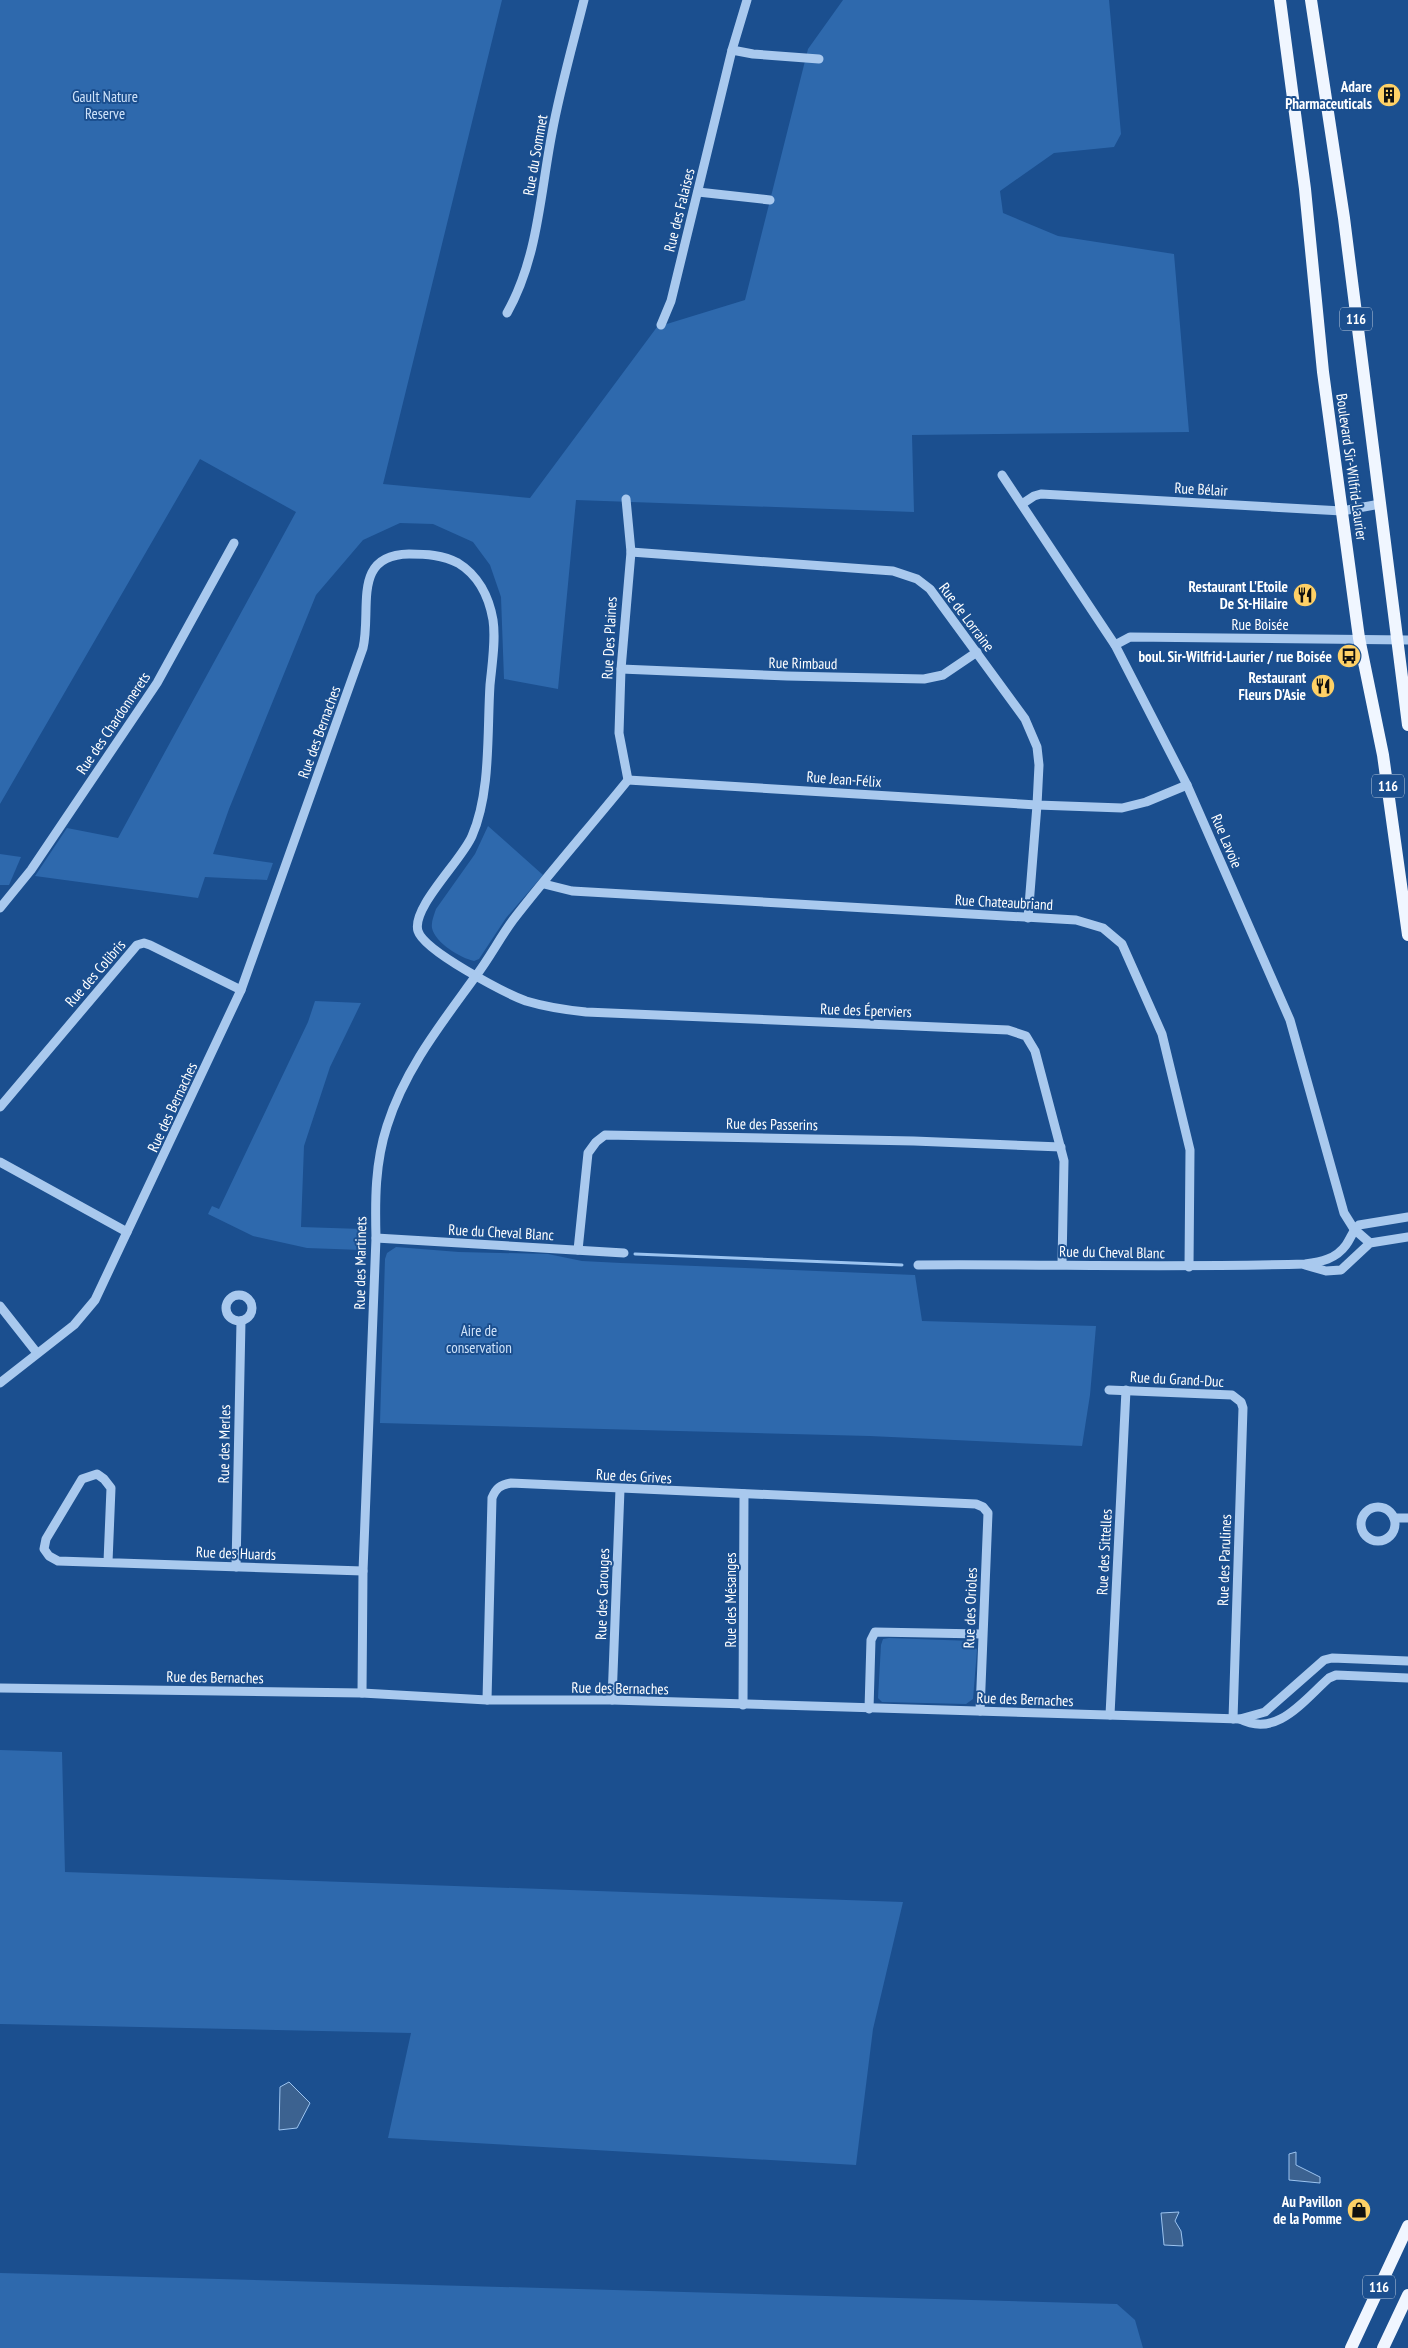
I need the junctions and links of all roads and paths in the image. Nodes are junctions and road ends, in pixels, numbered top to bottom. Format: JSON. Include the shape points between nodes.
{"nodes":[{"id":1,"x":584,"y":0,"type":"edge"},
{"id":2,"x":747,"y":0,"type":"edge"},
{"id":3,"x":1280,"y":0,"type":"edge"},
{"id":4,"x":1312,"y":0,"type":"edge"},
{"id":5,"x":732,"y":50,"type":"junction"},
{"id":6,"x":819,"y":59,"type":"dead end"},
{"id":7,"x":698,"y":192,"type":"junction"},
{"id":8,"x":770,"y":200,"type":"dead end"},
{"id":9,"x":507,"y":313,"type":"dead end"},
{"id":10,"x":660,"y":325,"type":"dead end"},
{"id":11,"x":1002,"y":475,"type":"dead end"},
{"id":12,"x":626,"y":499,"type":"dead end"},
{"id":13,"x":1022,"y":504,"type":"junction"},
{"id":14,"x":1380,"y":504,"type":"junction"},
{"id":15,"x":1342,"y":511,"type":"junction"},
{"id":16,"x":234,"y":543,"type":"dead end"},
{"id":17,"x":631,"y":552,"type":"junction"},
{"id":18,"x":1359,"y":638,"type":"junction"},
{"id":19,"x":1402,"y":639,"type":"edge"},
{"id":20,"x":1115,"y":645,"type":"junction"},
{"id":21,"x":977,"y":652,"type":"junction"},
{"id":22,"x":621,"y":670,"type":"junction"},
{"id":23,"x":1408,"y":725,"type":"edge"},
{"id":24,"x":628,"y":780,"type":"junction"},
{"id":25,"x":1187,"y":785,"type":"junction"},
{"id":26,"x":1037,"y":805,"type":"junction"},
{"id":27,"x":544,"y":884,"type":"junction"},
{"id":28,"x":0,"y":908,"type":"edge"},
{"id":29,"x":1028,"y":918,"type":"junction"},
{"id":30,"x":1408,"y":935,"type":"edge"},
{"id":31,"x":477,"y":975,"type":"junction"},
{"id":32,"x":242,"y":990,"type":"junction"},
{"id":33,"x":0,"y":1107,"type":"edge"},
{"id":34,"x":1061,"y":1147,"type":"junction"},
{"id":35,"x":0,"y":1162,"type":"edge"},
{"id":36,"x":1408,"y":1217,"type":"edge"},
{"id":37,"x":1354,"y":1228,"type":"junction"},
{"id":38,"x":127,"y":1232,"type":"junction"},
{"id":39,"x":1408,"y":1237,"type":"edge"},
{"id":40,"x":376,"y":1238,"type":"junction"},
{"id":41,"x":1370,"y":1243,"type":"junction"},
{"id":42,"x":578,"y":1250,"type":"junction"},
{"id":43,"x":624,"y":1253,"type":"dead end"},
{"id":44,"x":1062,"y":1264,"type":"junction"},
{"id":45,"x":1305,"y":1264,"type":"junction"},
{"id":46,"x":918,"y":1265,"type":"dead end"},
{"id":47,"x":1189,"y":1268,"type":"junction"},
{"id":48,"x":0,"y":1306,"type":"edge"},
{"id":49,"x":240,"y":1321,"type":"dead end"},
{"id":50,"x":37,"y":1352,"type":"junction"},
{"id":51,"x":0,"y":1383,"type":"edge"},
{"id":52,"x":1109,"y":1390,"type":"dead end"},
{"id":53,"x":1126,"y":1390,"type":"junction"},
{"id":54,"x":1241,"y":1402,"type":"joint"},
{"id":55,"x":620,"y":1489,"type":"junction"},
{"id":56,"x":744,"y":1494,"type":"junction"},
{"id":57,"x":983,"y":1507,"type":"joint"},
{"id":58,"x":1394,"y":1518,"type":"dead end"},
{"id":59,"x":1408,"y":1518,"type":"edge"},
{"id":60,"x":108,"y":1562,"type":"junction"},
{"id":61,"x":236,"y":1567,"type":"junction"},
{"id":62,"x":363,"y":1571,"type":"junction"},
{"id":63,"x":982,"y":1634,"type":"junction"},
{"id":64,"x":1353,"y":1659,"type":"junction"},
{"id":65,"x":1408,"y":1661,"type":"edge"},
{"id":66,"x":1352,"y":1675,"type":"junction"},
{"id":67,"x":1408,"y":1678,"type":"edge"},
{"id":68,"x":0,"y":1688,"type":"edge"},
{"id":69,"x":362,"y":1693,"type":"junction"},
{"id":70,"x":487,"y":1700,"type":"junction"},
{"id":71,"x":612,"y":1700,"type":"junction"},
{"id":72,"x":743,"y":1705,"type":"junction"},
{"id":73,"x":869,"y":1709,"type":"junction"},
{"id":74,"x":980,"y":1712,"type":"junction"},
{"id":75,"x":1110,"y":1715,"type":"junction"},
{"id":76,"x":1237,"y":1719,"type":"junction"},
{"id":77,"x":1408,"y":2226,"type":"edge"},
{"id":78,"x":1408,"y":2295,"type":"edge"},
{"id":79,"x":1351,"y":2348,"type":"edge"},
{"id":80,"x":1383,"y":2348,"type":"edge"}],
"edges":[{"from":1,"to":9,"type":"street","name":"Rue du Sommet","via":[[552,133],[529,262]]},
{"from":2,"to":5,"type":"street","name":"Rue des Falaises"},
{"from":3,"to":15,"type":"main road","name":"Boulevard Sir-Wilfrid-Laurier","number":"116"},
{"from":4,"to":14,"type":"main road","name":"Boulevard Sir-Wilfrid-Laurier","number":"116","via":[[1344,218]]},
{"from":5,"to":6,"type":"street"},
{"from":5,"to":7,"type":"street","name":"Rue des Falaises"},
{"from":7,"to":8,"type":"street"},
{"from":7,"to":10,"type":"street","name":"Rue des Falaises","via":[[671,301]]},
{"from":11,"to":13,"type":"street","name":"Rue Lavoie"},
{"from":12,"to":17,"type":"street","name":"Rue Des Plaines"},
{"from":13,"to":15,"type":"street","name":"Rue Bélair","via":[[1041,494]]},
{"from":13,"to":20,"type":"street","name":"Rue Lavoie"},
{"from":14,"to":15,"type":"street","name":"Rue Bélair"},
{"from":14,"to":19,"type":"main road","name":"Boulevard Sir-Wilfrid-Laurier","number":"116"},
{"from":15,"to":18,"type":"main road","name":"Boulevard Sir-Wilfrid-Laurier","number":"116"},
{"from":16,"to":28,"type":"street","name":"Rue des Chardonnerets","via":[[156,683],[31,870]]},
{"from":17,"to":21,"type":"street","name":"Rue de Lorraine","via":[[893,571],[908,575],[930,589]]},
{"from":17,"to":22,"type":"street","name":"Rue Des Plaines"},
{"from":18,"to":19,"type":"street","name":"Rue Boisée"},
{"from":18,"to":20,"type":"street","name":"Rue Boisée","via":[[1130,638]]},
{"from":18,"to":30,"type":"main road","name":"Boulevard Sir-Wilfrid-Laurier","number":"116","via":[[1384,755]]},
{"from":19,"to":23,"type":"main road","name":"Boulevard Sir-Wilfrid-Laurier","number":"116"},
{"from":20,"to":25,"type":"street","name":"Rue Lavoie"},
{"from":21,"to":22,"type":"street","name":"Rue Rimbaud","via":[[943,675],[924,679]]},
{"from":21,"to":26,"type":"street","name":"Rue de Lorraine","via":[[1033,734],[1039,764]]},
{"from":22,"to":24,"type":"street","name":"Rue Des Plaines","via":[[619,733]]},
{"from":24,"to":26,"type":"street","name":"Rue Jean-Félix"},
{"from":24,"to":27,"type":"street"},
{"from":25,"to":26,"type":"street","name":"Rue Jean-Félix","via":[[1122,808]]},
{"from":25,"to":37,"type":"street","name":"Rue Lavoie","via":[[1290,1020],[1340,1201]]},
{"from":26,"to":29,"type":"street","name":"Rue de Lorraine"},
{"from":27,"to":29,"type":"street","name":"Rue Chateaubriand","via":[[572,891]]},
{"from":27,"to":31,"type":"street","name":"Rue des Martinets","via":[[513,920]]},
{"from":29,"to":47,"type":"street","name":"Rue Chateaubriand","via":[[1092,924],[1114,935],[1128,954],[1162,1034],[1190,1150]]},
{"from":31,"to":32,"type":"street","name":"Rue des Bernaches","via":[[424,942],[418,931],[418,920],[422,909],[470,842],[481,808],[493,621],[483,589],[468,570],[445,558],[395,554],[376,564],[370,574],[363,648]]},
{"from":31,"to":34,"type":"street","name":"Rue des Éperviers","via":[[524,1000],[546,1007],[586,1012],[1016,1031],[1026,1036],[1035,1051]]},
{"from":31,"to":40,"type":"street","name":"Rue des Martinets","via":[[414,1063],[398,1096],[380,1153],[375,1188]]},
{"from":32,"to":33,"type":"street","name":"Rue des Colibris","via":[[150,945],[136,945]]},
{"from":32,"to":38,"type":"street","name":"Rue des Bernaches"},
{"from":34,"to":42,"type":"street","name":"Rue des Passerins","via":[[605,1135],[588,1152]]},
{"from":34,"to":44,"type":"street","name":"Rue des Éperviers","via":[[1064,1161]]},
{"from":35,"to":38,"type":"street"},
{"from":36,"to":37,"type":"street","via":[[1366,1223]]},
{"from":37,"to":41,"type":"street","name":"Rue Lavoie"},
{"from":37,"to":45,"type":"street","name":"Rue du Cheval Blanc","via":[[1340,1253],[1321,1262]]},
{"from":38,"to":50,"type":"street","name":"Rue des Bernaches","via":[[86,1313]]},
{"from":39,"to":41,"type":"street"},
{"from":40,"to":42,"type":"street","name":"Rue du Cheval Blanc"},
{"from":40,"to":62,"type":"street","name":"Rue des Martinets"},
{"from":41,"to":45,"type":"street","name":"Rue du Cheval Blanc","via":[[1341,1270],[1326,1271]]},
{"from":42,"to":43,"type":"street","name":"Rue du Cheval Blanc"},
{"from":44,"to":46,"type":"street","name":"Rue du Cheval Blanc"},
{"from":44,"to":47,"type":"street","name":"Rue du Cheval Blanc"},
{"from":45,"to":47,"type":"street","name":"Rue du Cheval Blanc"},
{"from":48,"to":50,"type":"street"},
{"from":49,"to":61,"type":"street","name":"Rue des Merles"},
{"from":50,"to":51,"type":"street","name":"Rue des Bernaches"},
{"from":52,"to":53,"type":"street","name":"Rue du Grand-Duc"},
{"from":53,"to":54,"type":"street","name":"Rue du Grand-Duc","via":[[1232,1395]]},
{"from":53,"to":75,"type":"street","name":"Rue des Sittelles"},
{"from":54,"to":76,"type":"street","name":"Rue des Parulines"},
{"from":55,"to":56,"type":"street","name":"Rue des Grives"},
{"from":55,"to":70,"type":"street","name":"Rue des Grives","via":[[510,1483],[495,1489],[492,1498]]},
{"from":55,"to":71,"type":"street","name":"Rue des Carouges"},
{"from":56,"to":57,"type":"street","name":"Rue des Grives","via":[[865,1497]]},
{"from":56,"to":72,"type":"street","name":"Rue des Mésanges"},
{"from":57,"to":63,"type":"street","name":"Rue des Orioles","via":[[988,1513]]},
{"from":58,"to":59,"type":"street"},
{"from":60,"to":60,"type":"street","name":"Rue des Huards","via":[[58,1561],[44,1549],[46,1539],[82,1479],[97,1474],[111,1488]]},
{"from":60,"to":61,"type":"street","name":"Rue des Huards"},
{"from":61,"to":62,"type":"street","name":"Rue des Huards"},
{"from":62,"to":69,"type":"street","name":"Rue des Martinets"},
{"from":63,"to":73,"type":"street","via":[[875,1632],[871,1640]]},
{"from":63,"to":74,"type":"street","name":"Rue des Orioles"},
{"from":64,"to":65,"type":"street","name":"Rue des Bernaches"},
{"from":64,"to":66,"type":"street"},
{"from":64,"to":76,"type":"street","name":"Rue des Bernaches","via":[[1324,1660],[1265,1712]]},
{"from":66,"to":67,"type":"street","name":"Rue des Bernaches"},
{"from":66,"to":76,"type":"street","name":"Rue des Bernaches","via":[[1329,1678],[1274,1723],[1251,1725]]},
{"from":68,"to":69,"type":"street","name":"Rue des Bernaches"},
{"from":69,"to":70,"type":"street","name":"Rue des Bernaches"},
{"from":70,"to":71,"type":"street","name":"Rue des Bernaches"},
{"from":71,"to":72,"type":"street","name":"Rue des Bernaches"},
{"from":72,"to":73,"type":"street","name":"Rue des Bernaches"},
{"from":73,"to":74,"type":"street","name":"Rue des Bernaches"},
{"from":74,"to":75,"type":"street","name":"Rue des Bernaches"},
{"from":75,"to":76,"type":"street","name":"Rue des Bernaches"},
{"from":77,"to":79,"type":"main road","number":"116"},
{"from":78,"to":80,"type":"main road","number":"116"}]}
